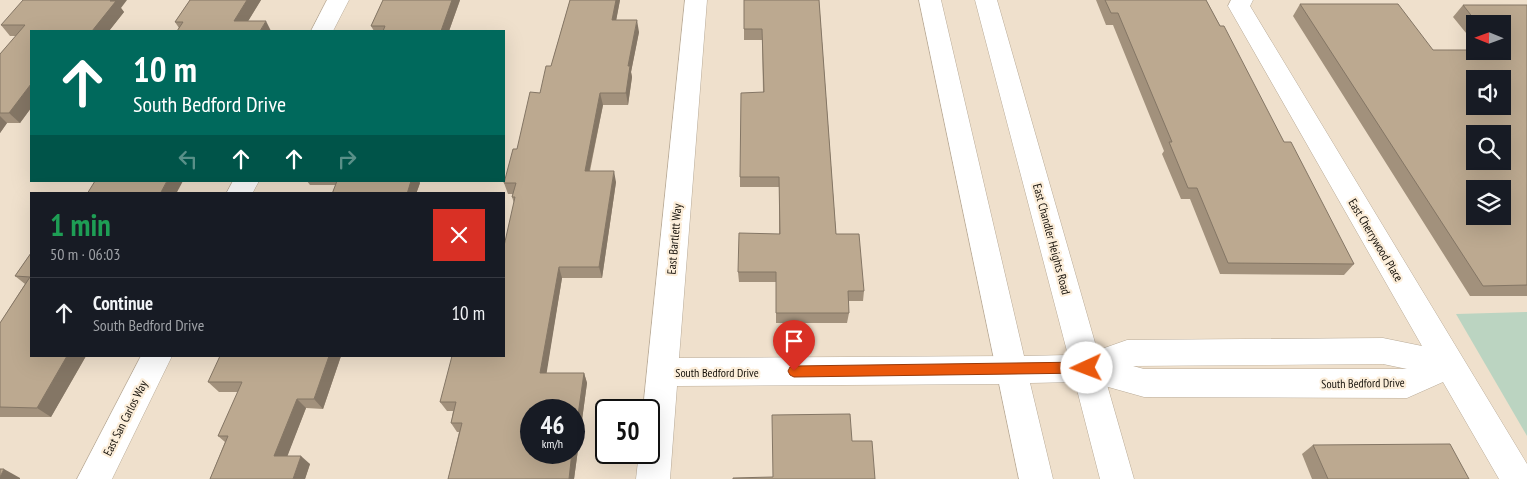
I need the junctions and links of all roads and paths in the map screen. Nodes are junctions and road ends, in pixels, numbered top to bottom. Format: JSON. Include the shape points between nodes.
{"nodes":[{"id":1,"x":338,"y":0,"type":"edge"},
{"id":2,"x":696,"y":0,"type":"edge"},
{"id":3,"x":930,"y":0,"type":"edge"},
{"id":4,"x":986,"y":0,"type":"edge"},
{"id":5,"x":1242,"y":0,"type":"edge"},
{"id":6,"x":323,"y":30,"type":"edge"},
{"id":7,"x":1265,"y":352,"type":"junction"},
{"id":8,"x":156,"y":357,"type":"edge"},
{"id":9,"x":1450,"y":366,"type":"junction"},
{"id":10,"x":1087,"y":368,"type":"junction"},
{"id":11,"x":1011,"y":370,"type":"junction"},
{"id":12,"x":662,"y":372,"type":"junction"},
{"id":13,"x":1278,"y":384,"type":"junction"},
{"id":14,"x":94,"y":479,"type":"edge"},
{"id":15,"x":653,"y":479,"type":"edge"},
{"id":16,"x":1036,"y":479,"type":"edge"},
{"id":17,"x":1117,"y":479,"type":"edge"},
{"id":18,"x":1517,"y":479,"type":"edge"}],
"edges":[{"from":1,"to":6,"type":"street"},
{"from":2,"to":12,"type":"street","name":"East Bartlett Way"},
{"from":3,"to":11,"type":"street"},
{"from":4,"to":10,"type":"street","name":"East Chandler Heights Road"},
{"from":5,"to":9,"type":"street","name":"East Cherrywood Place","via":[[1239,6]]},
{"from":7,"to":9,"type":"street","via":[[1383,351]]},
{"from":7,"to":10,"type":"street","via":[[1127,353]]},
{"from":7,"to":13,"type":"street"},
{"from":8,"to":14,"type":"street","name":"East San Carlos Way"},
{"from":9,"to":13,"type":"street","name":"South Bedford Drive","via":[[1407,384]]},
{"from":9,"to":18,"type":"street","name":"East Cherrywood Place"},
{"from":10,"to":11,"type":"street","name":"South Bedford Drive"},
{"from":10,"to":13,"type":"street","name":"South Bedford Drive","via":[[1144,383]]},
{"from":10,"to":17,"type":"street","name":"East Chandler Heights Road"},
{"from":11,"to":12,"type":"street","name":"South Bedford Drive"},
{"from":11,"to":16,"type":"street"},
{"from":12,"to":15,"type":"street","name":"East Bartlett Way"}]}
